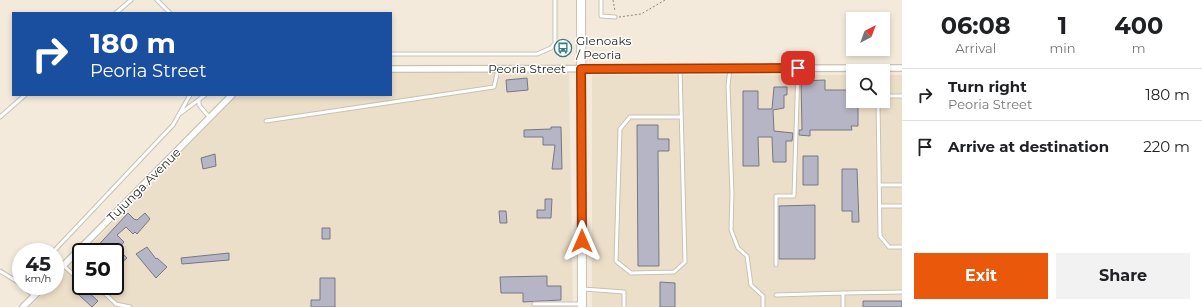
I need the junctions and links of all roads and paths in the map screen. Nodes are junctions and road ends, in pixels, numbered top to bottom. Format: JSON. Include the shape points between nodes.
{"nodes":[{"id":1,"x":131,"y":0,"type":"edge"},
{"id":2,"x":157,"y":0,"type":"edge"},
{"id":3,"x":555,"y":0,"type":"edge"},
{"id":4,"x":581,"y":0,"type":"edge"},
{"id":5,"x":601,"y":0,"type":"edge"},
{"id":6,"x":614,"y":0,"type":"edge"},
{"id":7,"x":665,"y":0,"type":"edge"},
{"id":8,"x":117,"y":12,"type":"edge"},
{"id":9,"x":169,"y":12,"type":"edge"},
{"id":10,"x":615,"y":17,"type":"junction"},
{"id":11,"x":392,"y":54,"type":"edge"},
{"id":12,"x":680,"y":68,"type":"junction"},
{"id":13,"x":730,"y":68,"type":"junction"},
{"id":14,"x":798,"y":68,"type":"junction"},
{"id":15,"x":890,"y":68,"type":"edge"},
{"id":16,"x":902,"y":68,"type":"edge"},
{"id":17,"x":392,"y":69,"type":"edge"},
{"id":18,"x":498,"y":69,"type":"junction"},
{"id":19,"x":581,"y":69,"type":"junction"},
{"id":20,"x":846,"y":69,"type":"edge"},
{"id":21,"x":23,"y":96,"type":"edge"},
{"id":22,"x":189,"y":96,"type":"edge"},
{"id":23,"x":204,"y":96,"type":"edge"},
{"id":24,"x":231,"y":96,"type":"edge"},
{"id":25,"x":890,"y":96,"type":"edge"},
{"id":26,"x":902,"y":96,"type":"edge"},
{"id":27,"x":199,"y":100,"type":"junction"},
{"id":28,"x":878,"y":108,"type":"edge"},
{"id":29,"x":180,"y":114,"type":"junction"},
{"id":30,"x":0,"y":117,"type":"edge"},
{"id":31,"x":682,"y":117,"type":"junction"},
{"id":32,"x":210,"y":118,"type":"junction"},
{"id":33,"x":266,"y":121,"type":"dead end"},
{"id":34,"x":880,"y":185,"type":"junction"},
{"id":35,"x":902,"y":185,"type":"edge"},
{"id":36,"x":880,"y":206,"type":"junction"},
{"id":37,"x":902,"y":206,"type":"edge"},
{"id":38,"x":62,"y":243,"type":"edge"},
{"id":39,"x":902,"y":247,"type":"edge"},
{"id":40,"x":776,"y":265,"type":"dead end"},
{"id":41,"x":64,"y":266,"type":"joint"},
{"id":42,"x":0,"y":271,"type":"edge"},
{"id":43,"x":72,"y":273,"type":"edge"},
{"id":44,"x":12,"y":279,"type":"edge"},
{"id":45,"x":582,"y":289,"type":"junction"},
{"id":46,"x":902,"y":292,"type":"edge"},
{"id":47,"x":843,"y":293,"type":"junction"},
{"id":48,"x":106,"y":295,"type":"edge"},
{"id":49,"x":776,"y":295,"type":"dead end"},
{"id":50,"x":34,"y":296,"type":"edge"},
{"id":51,"x":534,"y":304,"type":"dead end"},
{"id":52,"x":582,"y":306,"type":"edge"},
{"id":53,"x":23,"y":307,"type":"edge"},
{"id":54,"x":130,"y":307,"type":"edge"},
{"id":55,"x":624,"y":307,"type":"edge"},
{"id":56,"x":764,"y":307,"type":"edge"},
{"id":57,"x":843,"y":307,"type":"edge"}],
"edges":[{"from":1,"to":8,"type":"lane"},
{"from":2,"to":9,"type":"lane"},
{"from":3,"to":11,"type":"lane","via":[[555,42],[544,52]]},
{"from":4,"to":19,"type":"main road"},
{"from":5,"to":10,"type":"lane","via":[[601,16]]},
{"from":6,"to":10,"type":"path"},
{"from":7,"to":10,"type":"path","via":[[641,14]]},
{"from":12,"to":13,"type":"street","name":"Peoria Street"},
{"from":12,"to":19,"type":"street","name":"Peoria Street"},
{"from":12,"to":31,"type":"lane"},
{"from":13,"to":14,"type":"street","name":"Peoria Street"},
{"from":13,"to":56,"type":"lane","via":[[728,86],[731,230],[738,248],[747,256],[751,285],[763,296]]},
{"from":14,"to":20,"type":"street","name":"Peoria Street"},
{"from":14,"to":40,"type":"lane","via":[[794,196],[776,196]]},
{"from":15,"to":16,"type":"street","name":"Peoria Street"},
{"from":17,"to":18,"type":"street","name":"Peoria Street"},
{"from":18,"to":19,"type":"street","name":"Peoria Street"},
{"from":18,"to":33,"type":"lane","via":[[494,87]]},
{"from":19,"to":45,"type":"main road"},
{"from":21,"to":30,"type":"lane"},
{"from":22,"to":29,"type":"lane"},
{"from":23,"to":27,"type":"lane"},
{"from":24,"to":32,"type":"street","name":"Tujunga Avenue"},
{"from":25,"to":26,"type":"lane"},
{"from":27,"to":29,"type":"lane"},
{"from":27,"to":32,"type":"lane","via":[[199,105]]},
{"from":28,"to":34,"type":"lane"},
{"from":29,"to":38,"type":"lane","via":[[173,125]]},
{"from":31,"to":31,"type":"lane","via":[[630,117],[620,129],[616,261],[631,273],[674,272],[685,262]]},
{"from":32,"to":41,"type":"street","name":"Tujunga Avenue"},
{"from":34,"to":35,"type":"lane"},
{"from":34,"to":36,"type":"lane"},
{"from":36,"to":37,"type":"lane"},
{"from":36,"to":39,"type":"lane","via":[[880,236],[889,247]]},
{"from":41,"to":43,"type":"lane"},
{"from":42,"to":44,"type":"lane"},
{"from":45,"to":52,"type":"main road"},
{"from":45,"to":55,"type":"lane","via":[[624,292]]},
{"from":46,"to":47,"type":"lane"},
{"from":47,"to":49,"type":"lane"},
{"from":47,"to":57,"type":"lane"},
{"from":48,"to":54,"type":"lane","via":[[116,304]]},
{"from":50,"to":53,"type":"street"},
{"from":51,"to":52,"type":"lane"}]}
